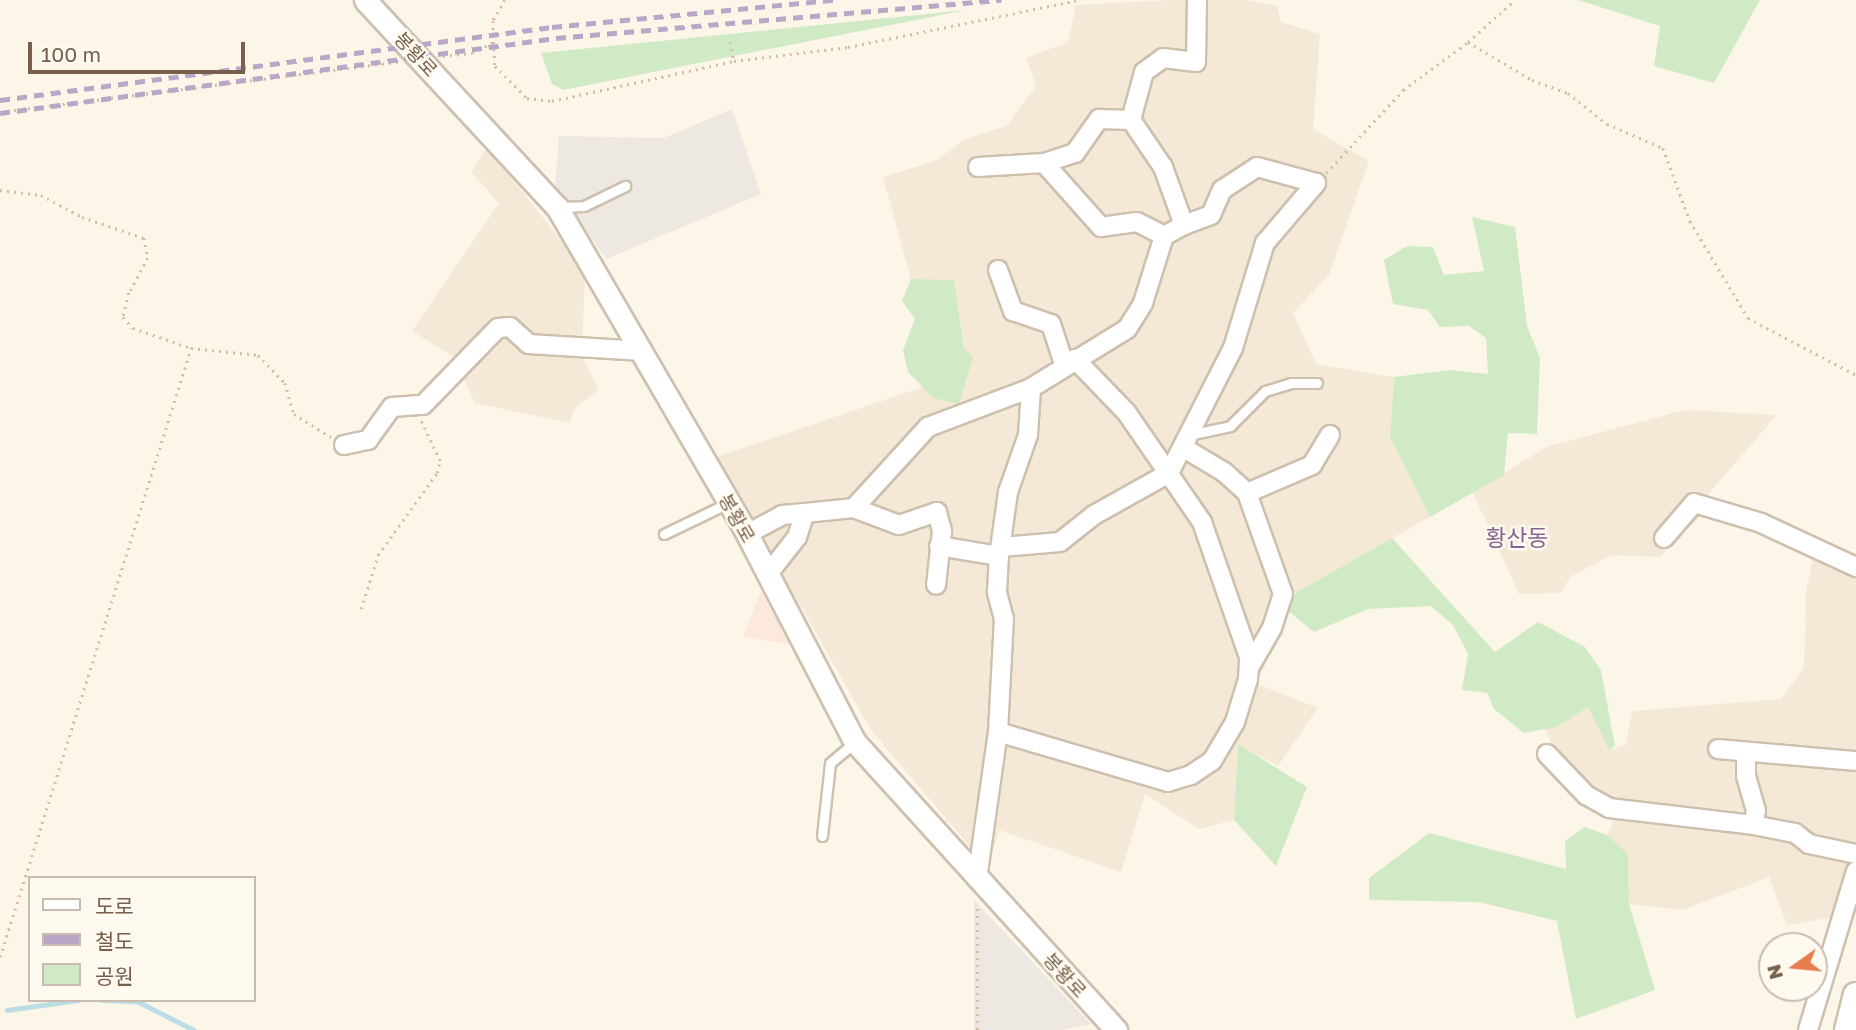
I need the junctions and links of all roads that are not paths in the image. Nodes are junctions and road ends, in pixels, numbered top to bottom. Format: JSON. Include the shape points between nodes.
{"nodes":[{"id":1,"x":365,"y":0,"type":"edge"},
{"id":2,"x":1197,"y":0,"type":"edge"},
{"id":3,"x":1131,"y":120,"type":"junction"},
{"id":4,"x":1044,"y":163,"type":"junction"},
{"id":5,"x":978,"y":167,"type":"dead end"},
{"id":6,"x":625,"y":186,"type":"dead end"},
{"id":7,"x":557,"y":207,"type":"junction"},
{"id":8,"x":1184,"y":225,"type":"junction"},
{"id":9,"x":1164,"y":236,"type":"junction"},
{"id":10,"x":998,"y":270,"type":"dead end"},
{"id":11,"x":642,"y":351,"type":"junction"},
{"id":12,"x":1070,"y":363,"type":"junction"},
{"id":13,"x":1317,"y":383,"type":"dead end"},
{"id":14,"x":1031,"y":388,"type":"junction"},
{"id":15,"x":1330,"y":435,"type":"dead end"},
{"id":16,"x":1188,"y":441,"type":"junction"},
{"id":17,"x":344,"y":445,"type":"road end"},
{"id":18,"x":1169,"y":473,"type":"junction"},
{"id":19,"x":1247,"y":494,"type":"junction"},
{"id":20,"x":728,"y":503,"type":"junction"},
{"id":21,"x":854,"y":508,"type":"junction"},
{"id":22,"x":805,"y":513,"type":"junction"},
{"id":23,"x":664,"y":534,"type":"dead end"},
{"id":24,"x":747,"y":534,"type":"junction"},
{"id":25,"x":1664,"y":538,"type":"dead end"},
{"id":26,"x":939,"y":546,"type":"junction"},
{"id":27,"x":1001,"y":552,"type":"junction"},
{"id":28,"x":1856,"y":567,"type":"edge"},
{"id":29,"x":768,"y":574,"type":"junction"},
{"id":30,"x":936,"y":585,"type":"dead end"},
{"id":31,"x":1248,"y":668,"type":"junction"},
{"id":32,"x":998,"y":732,"type":"junction"},
{"id":33,"x":855,"y":742,"type":"junction"},
{"id":34,"x":1718,"y":749,"type":"dead end"},
{"id":35,"x":1547,"y":754,"type":"dead end"},
{"id":36,"x":1746,"y":754,"type":"junction"},
{"id":37,"x":1856,"y":761,"type":"edge"},
{"id":38,"x":1753,"y":825,"type":"junction"},
{"id":39,"x":822,"y":836,"type":"dead end"},
{"id":40,"x":1856,"y":854,"type":"edge"},
{"id":41,"x":1856,"y":871,"type":"edge"},
{"id":42,"x":977,"y":879,"type":"junction"},
{"id":43,"x":1856,"y":995,"type":"edge"},
{"id":44,"x":1116,"y":1030,"type":"edge"},
{"id":45,"x":1808,"y":1030,"type":"edge"},
{"id":46,"x":1847,"y":1030,"type":"edge"}],
"edges":[{"from":1,"to":7,"type":"street","name":"봉황로"},
{"from":2,"to":3,"type":"street","via":[[1196,62],[1163,58],[1144,72]]},
{"from":3,"to":4,"type":"street","via":[[1099,119],[1075,153]]},
{"from":3,"to":8,"type":"street","via":[[1163,167]]},
{"from":4,"to":5,"type":"street"},
{"from":4,"to":9,"type":"street","via":[[1101,227],[1137,222]]},
{"from":6,"to":7,"type":"lane","via":[[584,206]]},
{"from":7,"to":11,"type":"street","name":"봉황로"},
{"from":8,"to":9,"type":"street"},
{"from":8,"to":16,"type":"street","via":[[1212,215],[1222,190],[1257,167],[1316,183],[1265,243],[1233,348]]},
{"from":9,"to":12,"type":"street","via":[[1143,303],[1126,329]]},
{"from":10,"to":12,"type":"street","via":[[1013,311],[1051,324]]},
{"from":11,"to":17,"type":"street","via":[[529,344],[510,327],[498,328],[422,405],[392,407],[368,440]]},
{"from":11,"to":20,"type":"street","name":"봉황로"},
{"from":12,"to":14,"type":"street"},
{"from":12,"to":18,"type":"street","via":[[1126,412]]},
{"from":13,"to":16,"type":"lane","via":[[1291,383],[1265,391],[1230,426]]},
{"from":14,"to":21,"type":"street","via":[[928,427]]},
{"from":14,"to":27,"type":"street","via":[[1028,435],[1008,492]]},
{"from":15,"to":19,"type":"street","via":[[1312,465]]},
{"from":16,"to":18,"type":"street"},
{"from":16,"to":19,"type":"street"},
{"from":18,"to":27,"type":"street","via":[[1094,515],[1060,542]]},
{"from":18,"to":31,"type":"street","via":[[1202,522],[1249,657]]},
{"from":19,"to":31,"type":"street","via":[[1283,594],[1272,628]]},
{"from":20,"to":23,"type":"lane"},
{"from":20,"to":24,"type":"street","name":"봉황로"},
{"from":21,"to":22,"type":"street"},
{"from":21,"to":26,"type":"street","via":[[899,525],[937,512],[942,531]]},
{"from":22,"to":24,"type":"street","via":[[782,514]]},
{"from":22,"to":29,"type":"street","via":[[797,537]]},
{"from":24,"to":29,"type":"street","name":"봉황로"},
{"from":25,"to":28,"type":"street","via":[[1694,503],[1761,523]]},
{"from":26,"to":27,"type":"street"},
{"from":26,"to":30,"type":"street"},
{"from":27,"to":32,"type":"street","via":[[997,593],[1004,619]]},
{"from":29,"to":33,"type":"street","name":"봉황로"},
{"from":31,"to":32,"type":"street","via":[[1224,747],[1191,775],[1168,782]]},
{"from":32,"to":42,"type":"street"},
{"from":33,"to":39,"type":"lane","via":[[831,763]]},
{"from":33,"to":42,"type":"street","name":"봉황로"},
{"from":34,"to":36,"type":"street"},
{"from":35,"to":38,"type":"street","via":[[1586,795],[1609,808]]},
{"from":36,"to":37,"type":"street"},
{"from":36,"to":38,"type":"street","via":[[1746,776],[1756,811]]},
{"from":38,"to":40,"type":"street","via":[[1795,833],[1809,844]]},
{"from":41,"to":45,"type":"street"},
{"from":42,"to":44,"type":"street","name":"봉황로"},
{"from":43,"to":46,"type":"main road"}]}
